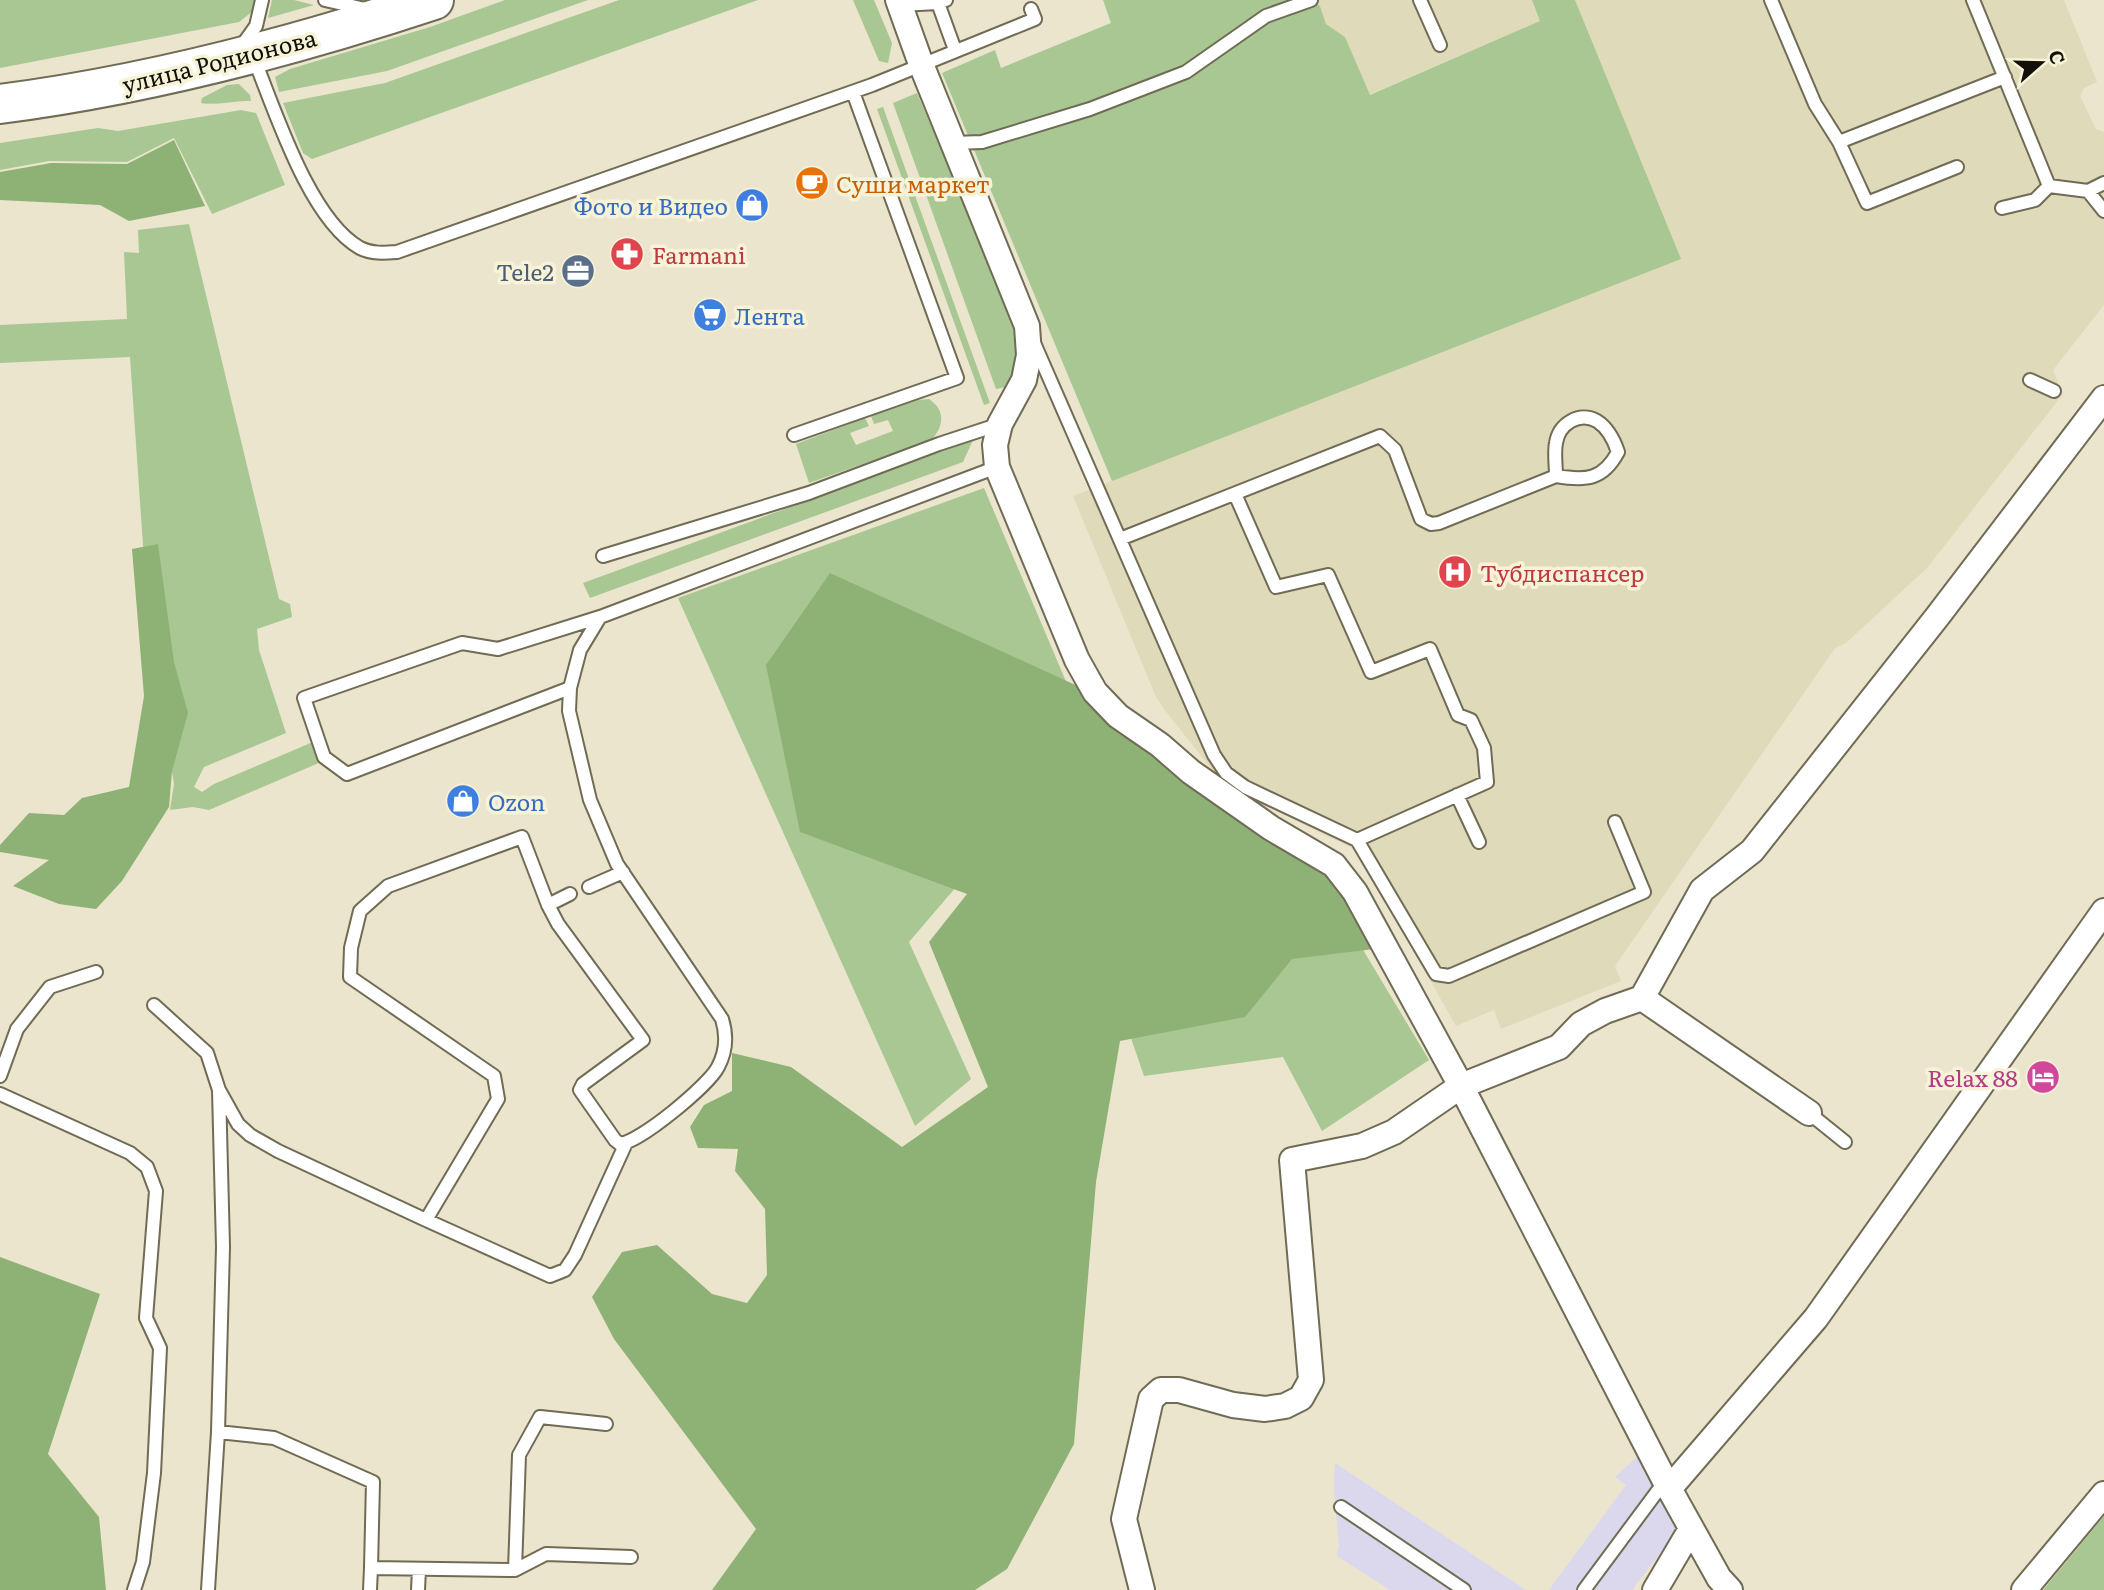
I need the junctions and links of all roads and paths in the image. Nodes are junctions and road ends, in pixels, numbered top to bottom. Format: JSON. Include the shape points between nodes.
{"nodes":[{"id":1,"x":262,"y":0,"type":"edge"},
{"id":2,"x":326,"y":0,"type":"edge"},
{"id":3,"x":434,"y":0,"type":"edge"},
{"id":4,"x":1311,"y":0,"type":"edge"},
{"id":5,"x":1420,"y":0,"type":"edge"},
{"id":6,"x":1771,"y":0,"type":"edge"},
{"id":7,"x":1973,"y":0,"type":"edge"},
{"id":8,"x":942,"y":2,"type":"edge"},
{"id":9,"x":899,"y":3,"type":"edge"},
{"id":10,"x":1031,"y":9,"type":"dead end"},
{"id":11,"x":393,"y":14,"type":"junction"},
{"id":12,"x":1440,"y":45,"type":"dead end"},
{"id":13,"x":955,"y":50,"type":"junction"},
{"id":14,"x":237,"y":60,"type":"junction"},
{"id":15,"x":920,"y":64,"type":"junction"},
{"id":16,"x":2005,"y":77,"type":"junction"},
{"id":17,"x":853,"y":92,"type":"junction"},
{"id":18,"x":0,"y":104,"type":"edge"},
{"id":19,"x":1839,"y":142,"type":"junction"},
{"id":20,"x":953,"y":143,"type":"junction"},
{"id":21,"x":1957,"y":167,"type":"dead end"},
{"id":22,"x":2104,"y":183,"type":"edge"},
{"id":23,"x":2049,"y":186,"type":"junction"},
{"id":24,"x":2088,"y":191,"type":"junction"},
{"id":25,"x":2001,"y":208,"type":"dead end"},
{"id":26,"x":2104,"y":211,"type":"edge"},
{"id":27,"x":1027,"y":327,"type":"junction"},
{"id":28,"x":2031,"y":380,"type":"dead end"},
{"id":29,"x":2054,"y":391,"type":"dead end"},
{"id":30,"x":2104,"y":398,"type":"edge"},
{"id":31,"x":1000,"y":424,"type":"junction"},
{"id":32,"x":794,"y":435,"type":"dead end"},
{"id":33,"x":997,"y":467,"type":"junction"},
{"id":34,"x":1556,"y":476,"type":"junction"},
{"id":35,"x":1235,"y":494,"type":"junction"},
{"id":36,"x":1120,"y":539,"type":"junction"},
{"id":37,"x":603,"y":556,"type":"dead end"},
{"id":38,"x":600,"y":617,"type":"junction"},
{"id":39,"x":570,"y":688,"type":"junction"},
{"id":40,"x":1457,"y":795,"type":"junction"},
{"id":41,"x":1615,"y":822,"type":"dead end"},
{"id":42,"x":1357,"y":840,"type":"junction"},
{"id":43,"x":1479,"y":842,"type":"dead end"},
{"id":44,"x":623,"y":872,"type":"junction"},
{"id":45,"x":589,"y":887,"type":"dead end"},
{"id":46,"x":569,"y":894,"type":"dead end"},
{"id":47,"x":548,"y":905,"type":"junction"},
{"id":48,"x":2104,"y":911,"type":"edge"},
{"id":49,"x":96,"y":972,"type":"dead end"},
{"id":50,"x":1642,"y":998,"type":"junction"},
{"id":51,"x":154,"y":1005,"type":"dead end"},
{"id":52,"x":0,"y":1076,"type":"edge"},
{"id":53,"x":1461,"y":1086,"type":"junction"},
{"id":54,"x":219,"y":1090,"type":"junction"},
{"id":55,"x":0,"y":1094,"type":"edge"},
{"id":56,"x":1809,"y":1113,"type":"joint"},
{"id":57,"x":1846,"y":1142,"type":"dead end"},
{"id":58,"x":626,"y":1143,"type":"junction"},
{"id":59,"x":426,"y":1220,"type":"junction"},
{"id":60,"x":606,"y":1424,"type":"dead end"},
{"id":61,"x":218,"y":1433,"type":"junction"},
{"id":62,"x":1667,"y":1485,"type":"junction"},
{"id":63,"x":2104,"y":1494,"type":"edge"},
{"id":64,"x":1341,"y":1507,"type":"dead end"},
{"id":65,"x":1692,"y":1529,"type":"junction"},
{"id":66,"x":631,"y":1557,"type":"dead end"},
{"id":67,"x":371,"y":1568,"type":"junction"},
{"id":68,"x":419,"y":1569,"type":"junction"},
{"id":69,"x":515,"y":1570,"type":"junction"},
{"id":70,"x":134,"y":1590,"type":"edge"},
{"id":71,"x":208,"y":1590,"type":"edge"},
{"id":72,"x":370,"y":1590,"type":"edge"},
{"id":73,"x":418,"y":1590,"type":"edge"},
{"id":74,"x":1142,"y":1590,"type":"edge"},
{"id":75,"x":1464,"y":1590,"type":"edge"},
{"id":76,"x":1584,"y":1590,"type":"edge"},
{"id":77,"x":1655,"y":1590,"type":"edge"},
{"id":78,"x":1730,"y":1590,"type":"edge"},
{"id":79,"x":2024,"y":1590,"type":"edge"}],
"edges":[{"from":1,"to":14,"type":"lane","via":[[256,26]]},
{"from":2,"to":11,"type":"lane"},
{"from":3,"to":11,"type":"main road","name":"улица Родионова"},
{"from":4,"to":20,"type":"lane","via":[[1266,16],[1186,72],[1063,118],[982,142]]},
{"from":5,"to":12,"type":"lane"},
{"from":6,"to":19,"type":"lane","via":[[1815,104]]},
{"from":7,"to":16,"type":"lane"},
{"from":8,"to":9,"type":"lane"},
{"from":8,"to":13,"type":"lane"},
{"from":9,"to":15,"type":"street"},
{"from":10,"to":13,"type":"lane","via":[[1035,19]]},
{"from":11,"to":14,"type":"main road","name":"улица Родионова"},
{"from":13,"to":15,"type":"lane"},
{"from":14,"to":17,"type":"lane","via":[[309,191],[339,233],[362,249],[381,254]]},
{"from":14,"to":18,"type":"main road","name":"улица Родионова","via":[[81,93]]},
{"from":15,"to":17,"type":"lane"},
{"from":15,"to":20,"type":"street"},
{"from":16,"to":19,"type":"lane"},
{"from":16,"to":23,"type":"lane"},
{"from":17,"to":32,"type":"lane","via":[[957,378]]},
{"from":19,"to":21,"type":"lane","via":[[1867,203]]},
{"from":20,"to":27,"type":"street"},
{"from":22,"to":24,"type":"lane"},
{"from":23,"to":24,"type":"lane"},
{"from":23,"to":25,"type":"lane","via":[[2035,200]]},
{"from":24,"to":26,"type":"lane"},
{"from":27,"to":31,"type":"street","via":[[1030,355],[1024,380]]},
{"from":27,"to":36,"type":"lane"},
{"from":28,"to":29,"type":"lane"},
{"from":30,"to":50,"type":"street","via":[[1752,851],[1702,890]]},
{"from":31,"to":33,"type":"street","via":[[995,445]]},
{"from":31,"to":37,"type":"lane","via":[[809,493]]},
{"from":33,"to":38,"type":"lane"},
{"from":33,"to":53,"type":"street","via":[[1077,660],[1095,692],[1118,716],[1191,772],[1334,865],[1355,892]]},
{"from":34,"to":34,"type":"lane","via":[[1574,479],[1609,468],[1618,452],[1611,435],[1596,421],[1581,417],[1567,422],[1556,441]]},
{"from":34,"to":35,"type":"lane","via":[[1431,524],[1421,519],[1395,450],[1380,436]]},
{"from":35,"to":36,"type":"lane"},
{"from":35,"to":40,"type":"lane","via":[[1276,587],[1328,575],[1371,672],[1430,649],[1458,715],[1471,720],[1484,748],[1487,782]]},
{"from":36,"to":42,"type":"lane","via":[[1213,755],[1226,773],[1245,787]]},
{"from":38,"to":39,"type":"lane","via":[[580,650]]},
{"from":38,"to":39,"type":"lane","via":[[498,649],[462,643],[304,698],[324,757],[347,774]]},
{"from":39,"to":44,"type":"lane","via":[[569,711],[590,800]]},
{"from":40,"to":42,"type":"lane"},
{"from":40,"to":43,"type":"lane"},
{"from":41,"to":42,"type":"lane","via":[[1644,892],[1449,976],[1436,974]]},
{"from":44,"to":45,"type":"lane"},
{"from":44,"to":58,"type":"lane","via":[[722,1020],[726,1033],[718,1069],[702,1087]]},
{"from":46,"to":47,"type":"lane"},
{"from":47,"to":58,"type":"lane","via":[[643,1040],[580,1090],[615,1140]]},
{"from":47,"to":59,"type":"lane","via":[[522,837],[388,886],[360,911],[350,977],[494,1076],[498,1099]]},
{"from":48,"to":62,"type":"street","via":[[1816,1318]]},
{"from":49,"to":52,"type":"lane","via":[[50,987],[17,1030]]},
{"from":50,"to":53,"type":"street","via":[[1581,1024],[1559,1047]]},
{"from":50,"to":56,"type":"street"},
{"from":51,"to":54,"type":"lane","via":[[207,1053]]},
{"from":53,"to":62,"type":"street"},
{"from":53,"to":74,"type":"street","via":[[1394,1132],[1362,1146],[1292,1160],[1311,1380],[1301,1398],[1265,1409],[1179,1390],[1161,1391],[1151,1399],[1124,1519]]},
{"from":54,"to":59,"type":"lane","via":[[238,1124],[250,1135]]},
{"from":54,"to":61,"type":"lane","via":[[223,1247]]},
{"from":55,"to":70,"type":"lane","via":[[130,1153],[147,1167],[156,1191],[146,1318],[160,1348],[154,1472],[143,1562]]},
{"from":56,"to":57,"type":"lane"},
{"from":58,"to":59,"type":"lane","via":[[575,1255],[565,1270],[550,1276]]},
{"from":60,"to":69,"type":"lane","via":[[540,1417],[519,1455]]},
{"from":61,"to":67,"type":"lane","via":[[274,1438],[373,1482]]},
{"from":61,"to":71,"type":"lane"},
{"from":62,"to":65,"type":"street"},
{"from":62,"to":76,"type":"lane"},
{"from":63,"to":79,"type":"street"},
{"from":64,"to":75,"type":"lane"},
{"from":65,"to":77,"type":"street"},
{"from":65,"to":78,"type":"street","via":[[1718,1578]]},
{"from":66,"to":69,"type":"lane","via":[[546,1554]]},
{"from":67,"to":68,"type":"lane"},
{"from":67,"to":72,"type":"lane"},
{"from":68,"to":69,"type":"lane"},
{"from":68,"to":73,"type":"lane"}]}
